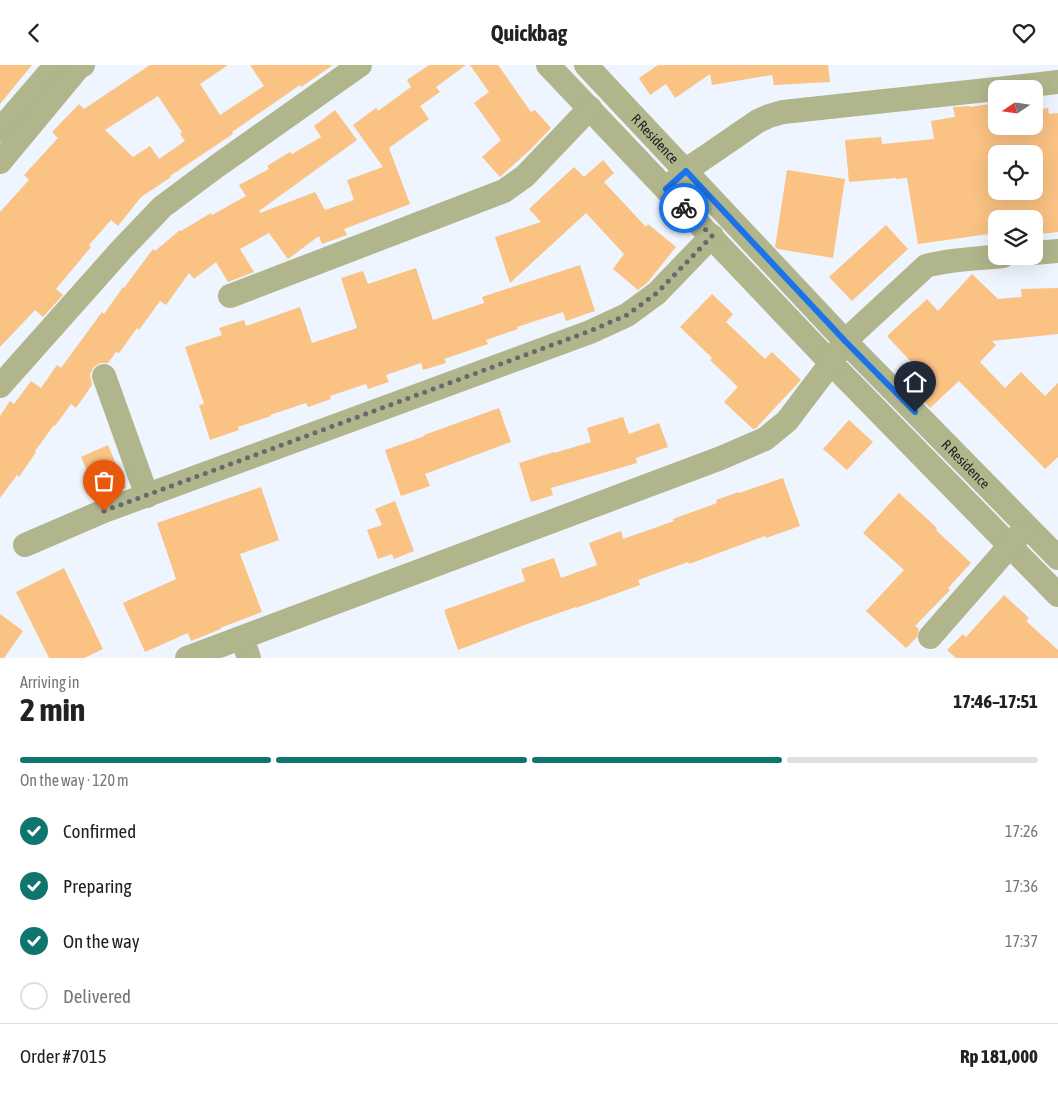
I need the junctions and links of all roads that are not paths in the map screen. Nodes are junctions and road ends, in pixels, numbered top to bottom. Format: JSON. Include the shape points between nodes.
{"nodes":[{"id":1,"x":56,"y":65,"type":"edge"},
{"id":2,"x":83,"y":65,"type":"edge"},
{"id":3,"x":360,"y":65,"type":"edge"},
{"id":4,"x":548,"y":65,"type":"edge"},
{"id":5,"x":586,"y":65,"type":"edge"},
{"id":6,"x":1058,"y":82,"type":"edge"},
{"id":7,"x":1043,"y":84,"type":"edge"},
{"id":8,"x":988,"y":90,"type":"edge"},
{"id":9,"x":590,"y":108,"type":"junction"},
{"id":10,"x":0,"y":130,"type":"edge"},
{"id":11,"x":0,"y":162,"type":"edge"},
{"id":12,"x":686,"y":171,"type":"junction"},
{"id":13,"x":666,"y":189,"type":"junction"},
{"id":14,"x":712,"y":236,"type":"junction"},
{"id":15,"x":1058,"y":251,"type":"edge"},
{"id":16,"x":1043,"y":252,"type":"edge"},
{"id":17,"x":988,"y":257,"type":"edge"},
{"id":18,"x":230,"y":296,"type":"dead end"},
{"id":19,"x":845,"y":341,"type":"junction"},
{"id":20,"x":831,"y":363,"type":"junction"},
{"id":21,"x":104,"y":377,"type":"dead end"},
{"id":22,"x":0,"y":386,"type":"edge"},
{"id":23,"x":147,"y":496,"type":"junction"},
{"id":24,"x":1027,"y":526,"type":"junction"},
{"id":25,"x":25,"y":545,"type":"dead end"},
{"id":26,"x":1011,"y":545,"type":"junction"},
{"id":27,"x":1058,"y":558,"type":"edge"},
{"id":28,"x":1058,"y":595,"type":"edge"},
{"id":29,"x":930,"y":637,"type":"dead end"},
{"id":30,"x":245,"y":648,"type":"edge"},
{"id":31,"x":187,"y":658,"type":"edge"}],
"edges":[{"from":1,"to":10,"type":"street"},
{"from":2,"to":11,"type":"street"},
{"from":3,"to":22,"type":"street","via":[[162,207]]},
{"from":4,"to":9,"type":"street"},
{"from":5,"to":12,"type":"street","name":"R Residence"},
{"from":6,"to":7,"type":"street"},
{"from":8,"to":12,"type":"street","via":[[768,116]]},
{"from":9,"to":13,"type":"street"},
{"from":9,"to":18,"type":"street","via":[[525,176],[504,191]]},
{"from":12,"to":13,"type":"street"},
{"from":12,"to":19,"type":"street","name":"R Residence"},
{"from":13,"to":14,"type":"street"},
{"from":14,"to":20,"type":"street"},
{"from":14,"to":23,"type":"street","via":[[657,293],[627,315]]},
{"from":15,"to":16,"type":"street"},
{"from":17,"to":19,"type":"street","via":[[926,267]]},
{"from":19,"to":20,"type":"street"},
{"from":19,"to":24,"type":"street","name":"R Residence"},
{"from":20,"to":26,"type":"street"},
{"from":20,"to":30,"type":"street","via":[[787,421],[765,439]]},
{"from":21,"to":23,"type":"street"},
{"from":23,"to":25,"type":"street"},
{"from":24,"to":26,"type":"street"},
{"from":24,"to":27,"type":"street","name":"R Residence"},
{"from":26,"to":28,"type":"street"},
{"from":26,"to":29,"type":"street"},
{"from":30,"to":31,"type":"street"}]}
